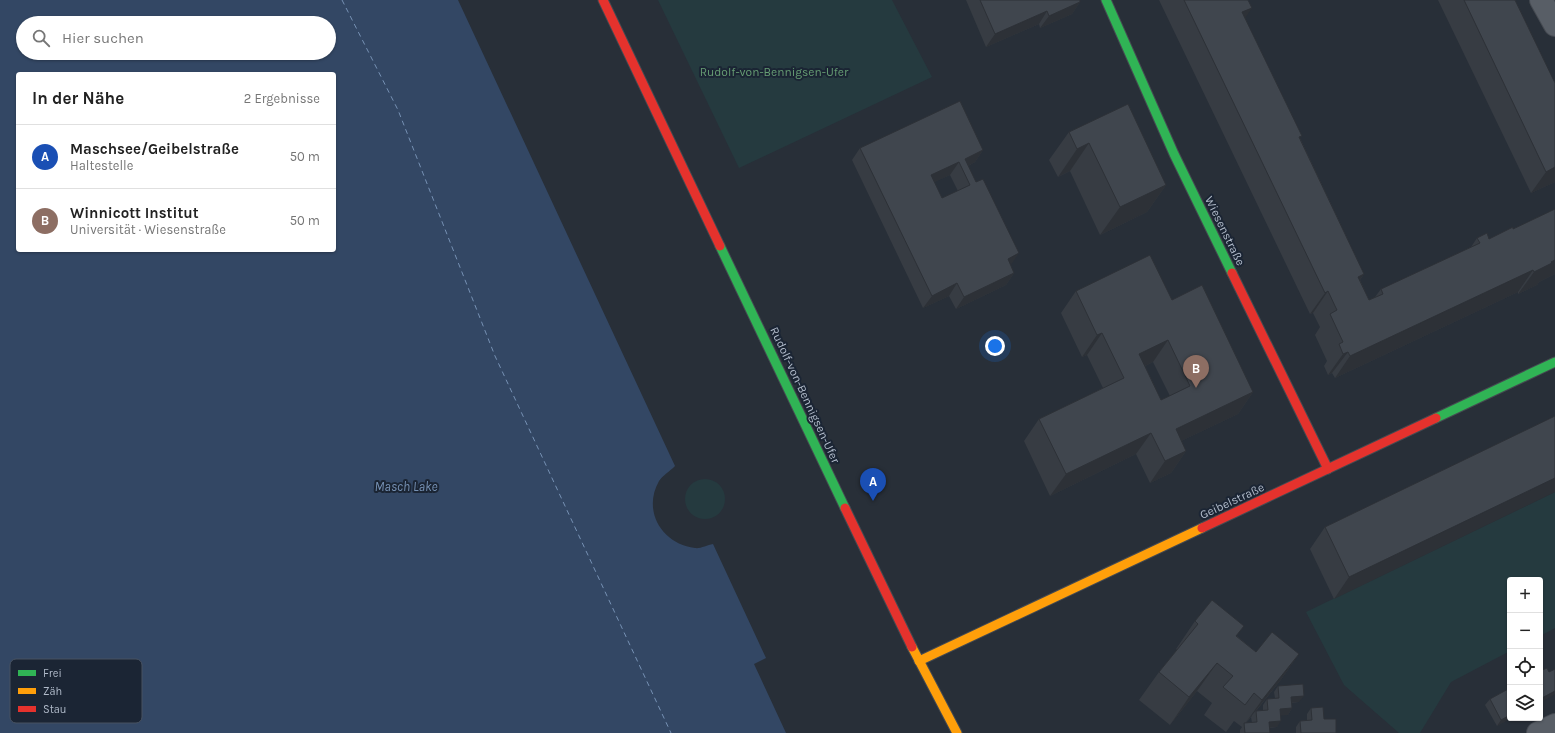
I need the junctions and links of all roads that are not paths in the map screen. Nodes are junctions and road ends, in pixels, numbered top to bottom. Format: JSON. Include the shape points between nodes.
{"nodes":[{"id":1,"x":604,"y":0,"type":"edge"},
{"id":2,"x":1106,"y":0,"type":"edge"},
{"id":3,"x":1541,"y":0,"type":"edge"},
{"id":4,"x":1555,"y":25,"type":"edge"},
{"id":5,"x":1555,"y":362,"type":"edge"},
{"id":6,"x":1328,"y":468,"type":"junction"},
{"id":7,"x":919,"y":661,"type":"junction"},
{"id":8,"x":1555,"y":725,"type":"edge"},
{"id":9,"x":957,"y":733,"type":"edge"},
{"id":10,"x":1538,"y":733,"type":"edge"}],
"edges":[{"from":1,"to":7,"type":"street","name":"Rudolf-von-Bennigsen-Ufer"},
{"from":2,"to":6,"type":"street","name":"Wiesenstraße","via":[[1174,154]]},
{"from":3,"to":4,"type":"street"},
{"from":5,"to":6,"type":"street","name":"Geibelstraße"},
{"from":6,"to":7,"type":"street","name":"Geibelstraße"},
{"from":7,"to":9,"type":"street","name":"Rudolf-von-Bennigsen-Ufer"},
{"from":8,"to":10,"type":"street"}]}
